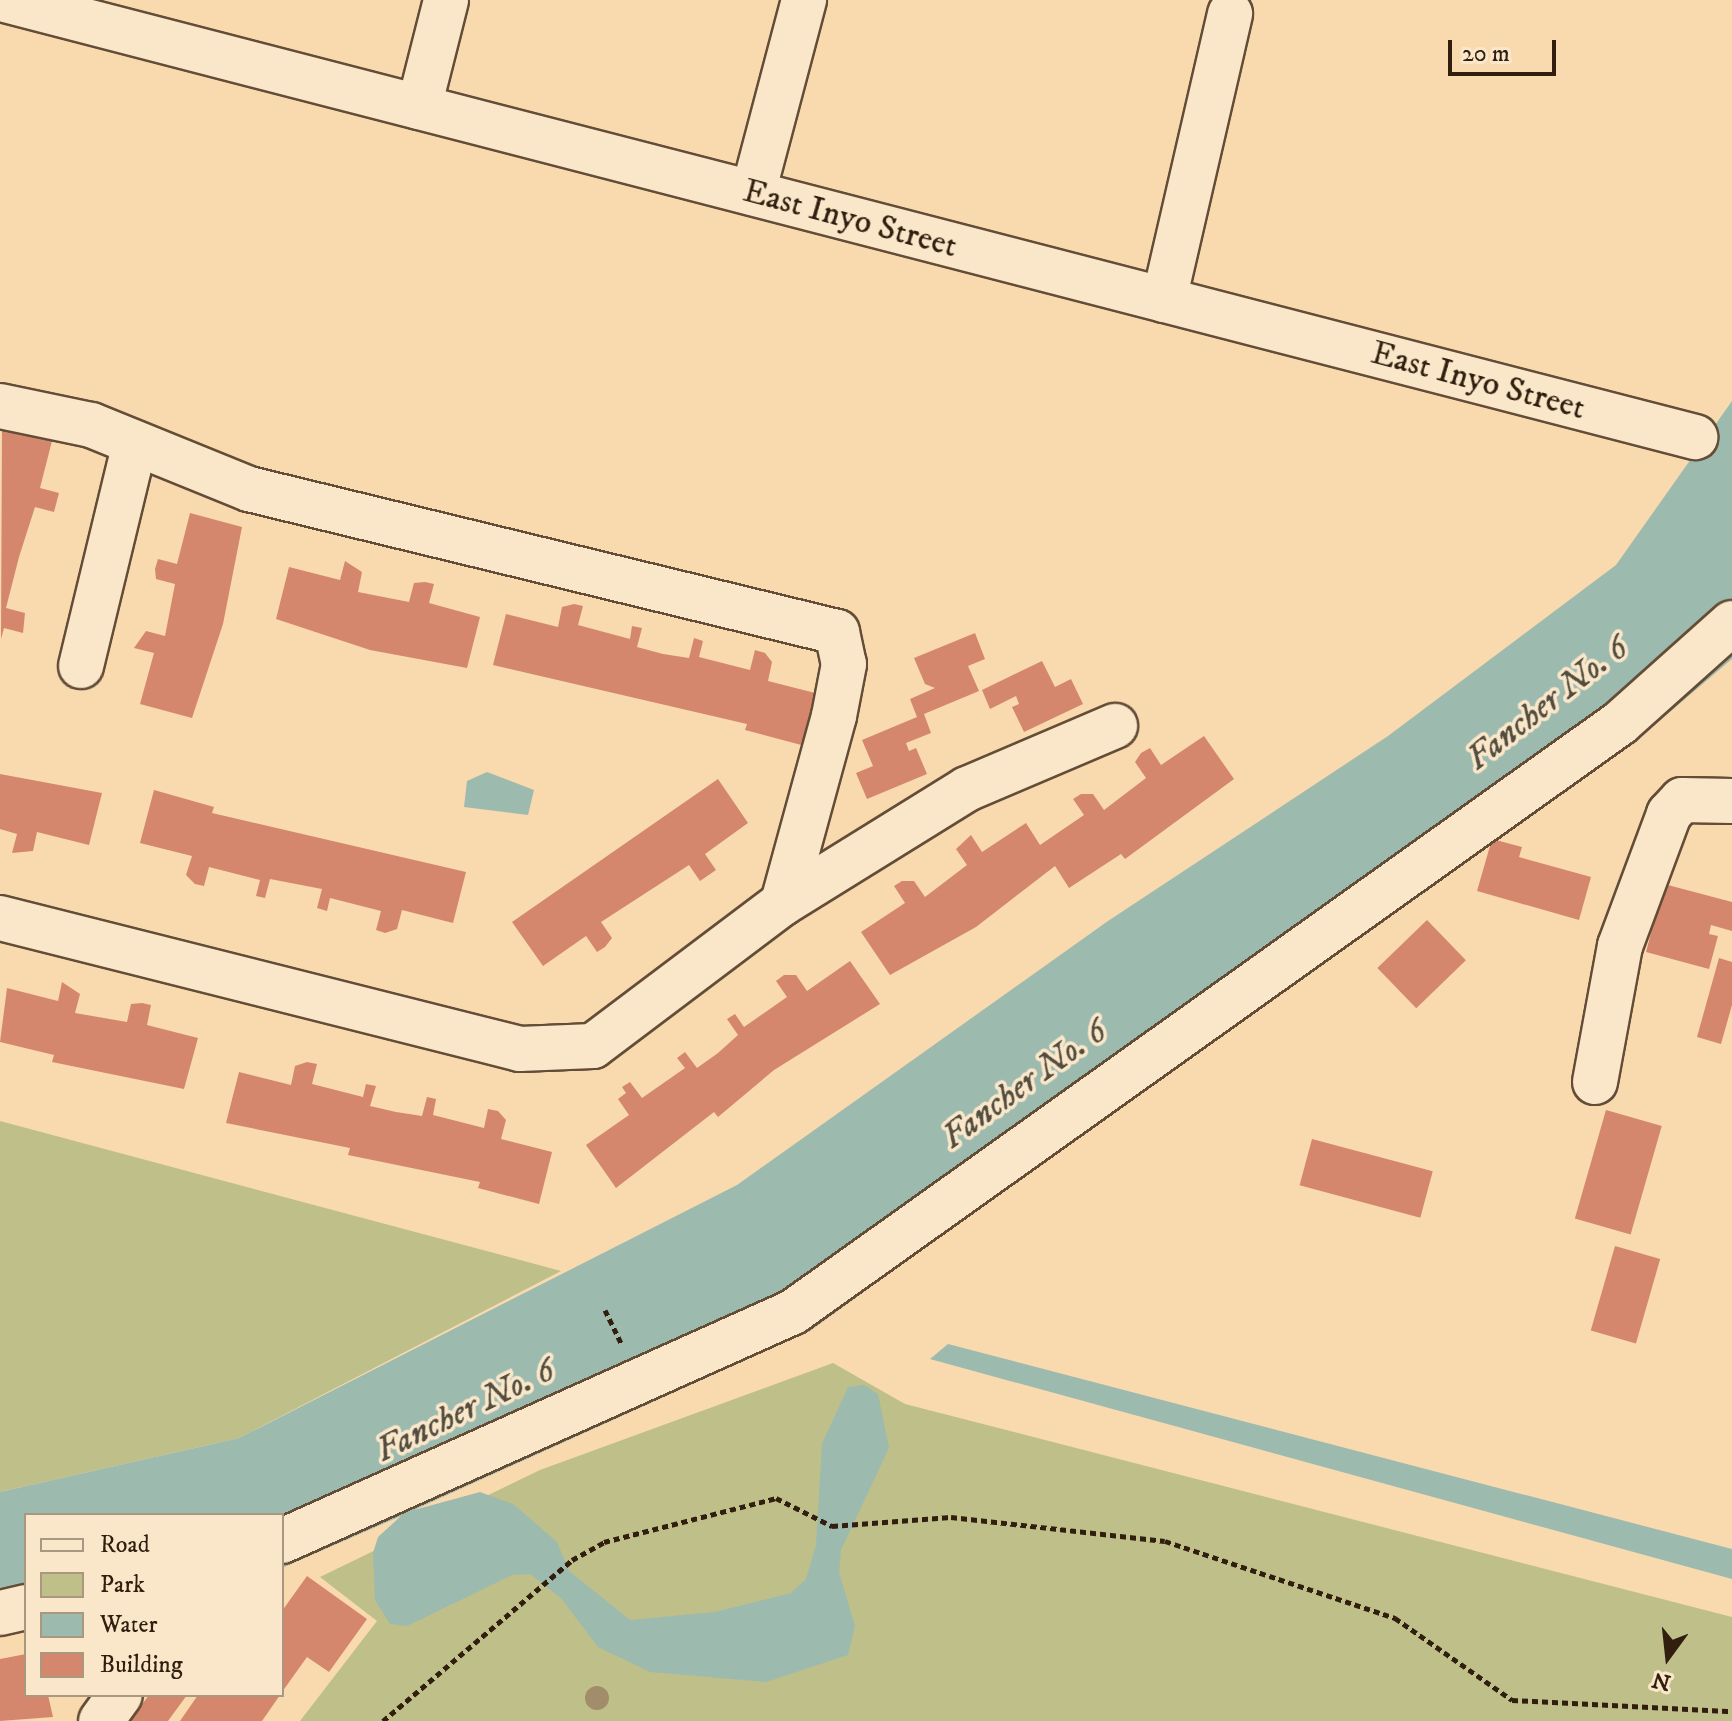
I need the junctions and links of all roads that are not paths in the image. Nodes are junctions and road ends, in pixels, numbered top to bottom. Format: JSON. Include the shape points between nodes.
{"nodes":[{"id":1,"x":5,"y":0,"type":"edge"},
{"id":2,"x":446,"y":0,"type":"edge"},
{"id":3,"x":804,"y":0,"type":"edge"},
{"id":4,"x":1230,"y":14,"type":"dead end"},
{"id":5,"x":137,"y":16,"type":"edge"},
{"id":6,"x":419,"y":107,"type":"junction"},
{"id":7,"x":753,"y":193,"type":"junction"},
{"id":8,"x":1164,"y":300,"type":"junction"},
{"id":9,"x":0,"y":406,"type":"edge"},
{"id":10,"x":1695,"y":437,"type":"dead end"},
{"id":11,"x":135,"y":443,"type":"junction"},
{"id":12,"x":1732,"y":623,"type":"edge"},
{"id":13,"x":81,"y":666,"type":"dead end"},
{"id":14,"x":1115,"y":726,"type":"dead end"},
{"id":15,"x":1732,"y":801,"type":"edge"},
{"id":16,"x":783,"y":903,"type":"junction"},
{"id":17,"x":0,"y":918,"type":"edge"},
{"id":18,"x":1595,"y":1082,"type":"dead end"},
{"id":19,"x":284,"y":1540,"type":"edge"},
{"id":20,"x":24,"y":1607,"type":"edge"},
{"id":21,"x":0,"y":1613,"type":"edge"},
{"id":22,"x":119,"y":1697,"type":"edge"},
{"id":23,"x":101,"y":1721,"type":"edge"}],
"edges":[{"from":1,"to":5,"type":"street","name":"East Inyo Street"},
{"from":2,"to":6,"type":"street"},
{"from":3,"to":7,"type":"street"},
{"from":4,"to":8,"type":"street"},
{"from":5,"to":6,"type":"street","name":"East Inyo Street"},
{"from":6,"to":7,"type":"street","name":"East Inyo Street"},
{"from":7,"to":8,"type":"street","name":"East Inyo Street"},
{"from":8,"to":10,"type":"street","name":"East Inyo Street"},
{"from":9,"to":11,"type":"street"},
{"from":11,"to":13,"type":"street"},
{"from":11,"to":16,"type":"street","via":[[249,489],[837,632],[844,664],[834,716]]},
{"from":12,"to":19,"type":"street","via":[[1620,723],[793,1312]]},
{"from":14,"to":16,"type":"street","via":[[967,789]]},
{"from":15,"to":18,"type":"street","via":[[1682,800],[1669,814],[1620,946]]},
{"from":16,"to":17,"type":"street","via":[[593,1046],[520,1049]]},
{"from":20,"to":21,"type":"street"},
{"from":22,"to":23,"type":"street"}]}
